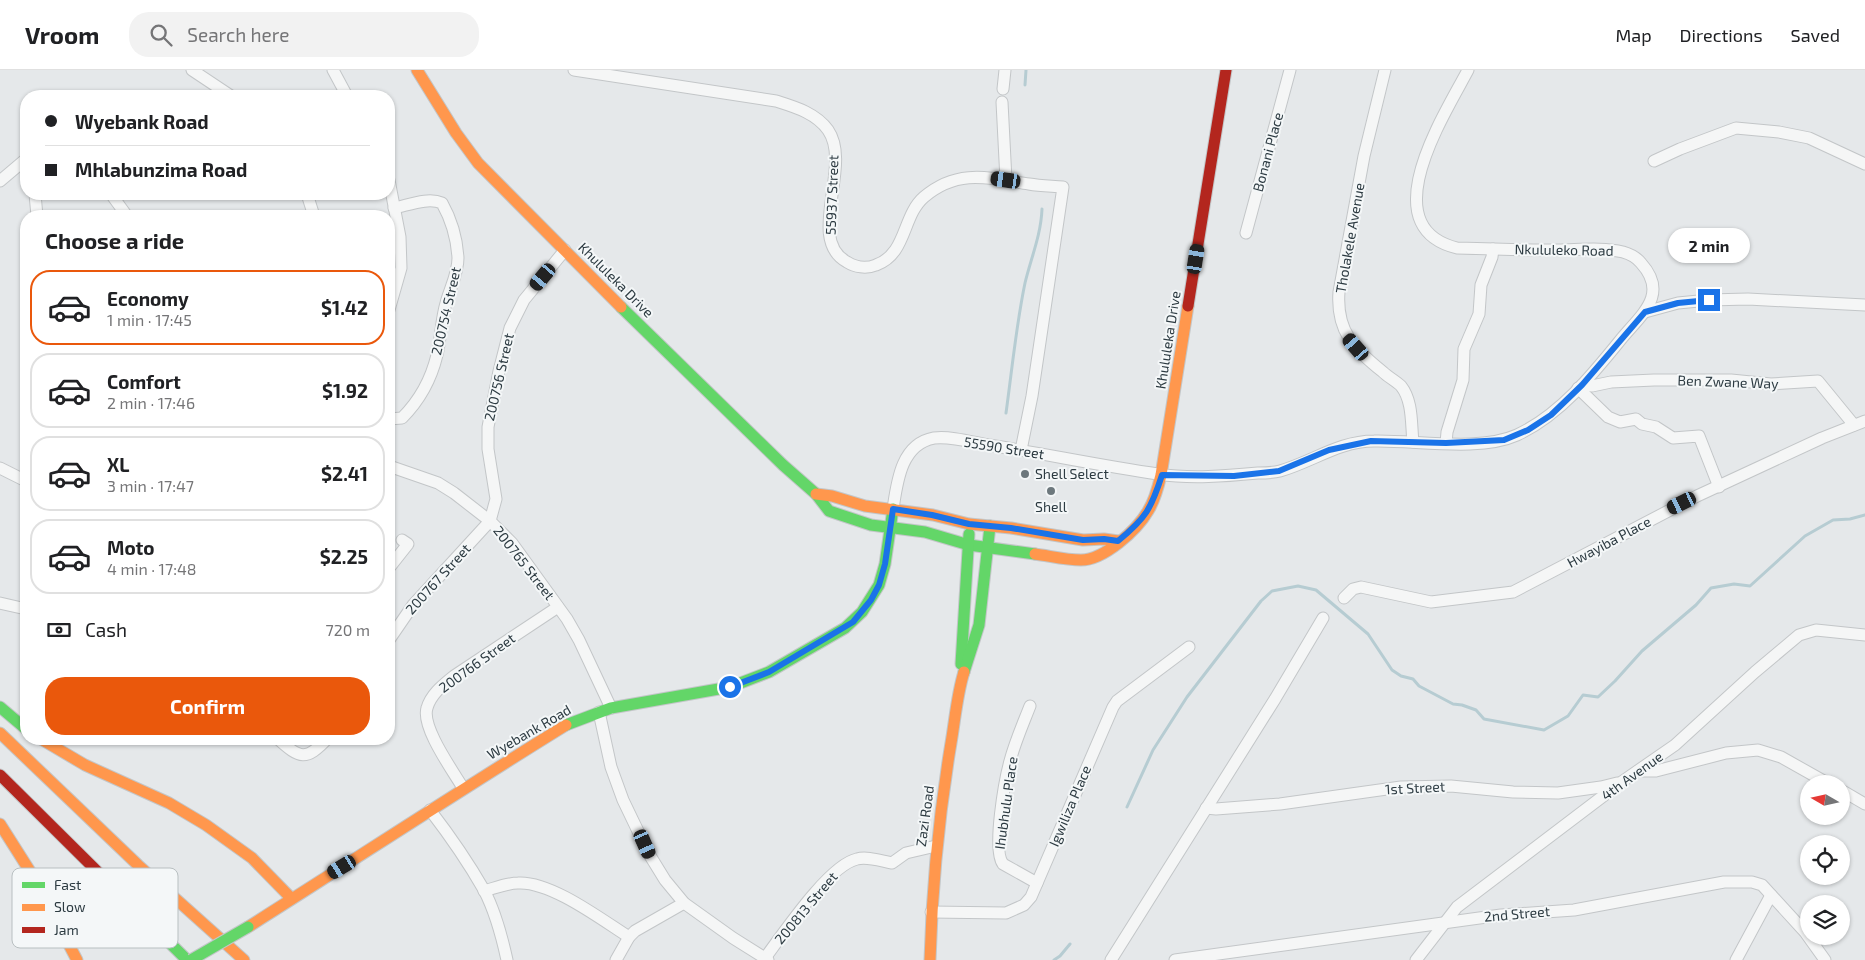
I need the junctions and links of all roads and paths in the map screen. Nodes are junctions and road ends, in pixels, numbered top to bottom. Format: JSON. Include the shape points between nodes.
{"nodes":[{"id":1,"x":192,"y":70,"type":"edge"},
{"id":2,"x":333,"y":70,"type":"edge"},
{"id":3,"x":574,"y":70,"type":"edge"},
{"id":4,"x":1005,"y":70,"type":"edge"},
{"id":5,"x":1226,"y":70,"type":"edge"},
{"id":6,"x":1290,"y":70,"type":"edge"},
{"id":7,"x":1386,"y":70,"type":"edge"},
{"id":8,"x":1468,"y":70,"type":"edge"},
{"id":9,"x":419,"y":71,"type":"edge"},
{"id":10,"x":1003,"y":89,"type":"dead end"},
{"id":11,"x":222,"y":90,"type":"edge"},
{"id":12,"x":344,"y":90,"type":"edge"},
{"id":13,"x":1002,"y":102,"type":"dead end"},
{"id":14,"x":1654,"y":161,"type":"dead end"},
{"id":15,"x":20,"y":164,"type":"edge"},
{"id":16,"x":1865,"y":164,"type":"edge"},
{"id":17,"x":1006,"y":180,"type":"junction"},
{"id":18,"x":0,"y":181,"type":"edge"},
{"id":19,"x":116,"y":200,"type":"edge"},
{"id":20,"x":393,"y":200,"type":"edge"},
{"id":21,"x":394,"y":208,"type":"joint"},
{"id":22,"x":123,"y":210,"type":"edge"},
{"id":23,"x":395,"y":213,"type":"edge"},
{"id":24,"x":1246,"y":233,"type":"dead end"},
{"id":25,"x":1492,"y":249,"type":"junction"},
{"id":26,"x":565,"y":250,"type":"junction"},
{"id":27,"x":395,"y":289,"type":"edge"},
{"id":28,"x":1865,"y":305,"type":"edge"},
{"id":29,"x":1645,"y":312,"type":"junction"},
{"id":30,"x":1580,"y":386,"type":"junction"},
{"id":31,"x":395,"y":419,"type":"edge"},
{"id":32,"x":1860,"y":423,"type":"edge"},
{"id":33,"x":1413,"y":442,"type":"junction"},
{"id":34,"x":1446,"y":443,"type":"junction"},
{"id":35,"x":1021,"y":450,"type":"junction"},
{"id":36,"x":0,"y":468,"type":"edge"},
{"id":37,"x":395,"y":468,"type":"edge"},
{"id":38,"x":1162,"y":475,"type":"junction"},
{"id":39,"x":20,"y":478,"type":"edge"},
{"id":40,"x":1719,"y":486,"type":"junction"},
{"id":41,"x":816,"y":494,"type":"junction"},
{"id":42,"x":893,"y":509,"type":"junction"},
{"id":43,"x":490,"y":521,"type":"junction"},
{"id":44,"x":969,"y":524,"type":"junction"},
{"id":45,"x":990,"y":526,"type":"junction"},
{"id":46,"x":891,"y":529,"type":"junction"},
{"id":47,"x":402,"y":540,"type":"dead end"},
{"id":48,"x":1118,"y":541,"type":"junction"},
{"id":49,"x":969,"y":545,"type":"junction"},
{"id":50,"x":988,"y":548,"type":"junction"},
{"id":51,"x":395,"y":560,"type":"edge"},
{"id":52,"x":1344,"y":598,"type":"dead end"},
{"id":53,"x":0,"y":603,"type":"edge"},
{"id":54,"x":20,"y":607,"type":"edge"},
{"id":55,"x":558,"y":607,"type":"junction"},
{"id":56,"x":1322,"y":618,"type":"dead end"},
{"id":57,"x":395,"y":631,"type":"edge"},
{"id":58,"x":1865,"y":635,"type":"edge"},
{"id":59,"x":1189,"y":647,"type":"dead end"},
{"id":60,"x":963,"y":676,"type":"junction"},
{"id":61,"x":1030,"y":706,"type":"dead end"},
{"id":62,"x":0,"y":707,"type":"edge"},
{"id":63,"x":611,"y":708,"type":"junction"},
{"id":64,"x":599,"y":712,"type":"junction"},
{"id":65,"x":20,"y":724,"type":"edge"},
{"id":66,"x":0,"y":733,"type":"edge"},
{"id":67,"x":50,"y":745,"type":"edge"},
{"id":68,"x":285,"y":745,"type":"edge"},
{"id":69,"x":321,"y":745,"type":"edge"},
{"id":70,"x":1638,"y":771,"type":"junction"},
{"id":71,"x":0,"y":775,"type":"edge"},
{"id":72,"x":1813,"y":775,"type":"edge"},
{"id":73,"x":1623,"y":781,"type":"junction"},
{"id":74,"x":463,"y":788,"type":"junction"},
{"id":75,"x":1850,"y":795,"type":"edge"},
{"id":76,"x":1865,"y":804,"type":"edge"},
{"id":77,"x":1206,"y":808,"type":"junction"},
{"id":78,"x":430,"y":810,"type":"junction"},
{"id":79,"x":0,"y":824,"type":"edge"},
{"id":80,"x":936,"y":846,"type":"junction"},
{"id":81,"x":27,"y":868,"type":"edge"},
{"id":82,"x":95,"y":868,"type":"edge"},
{"id":83,"x":141,"y":868,"type":"edge"},
{"id":84,"x":1037,"y":883,"type":"junction"},
{"id":85,"x":484,"y":891,"type":"junction"},
{"id":86,"x":1771,"y":894,"type":"junction"},
{"id":87,"x":291,"y":898,"type":"junction"},
{"id":88,"x":178,"y":901,"type":"edge"},
{"id":89,"x":684,"y":902,"type":"junction"},
{"id":90,"x":931,"y":912,"type":"junction"},
{"id":91,"x":1444,"y":923,"type":"junction"},
{"id":92,"x":629,"y":937,"type":"junction"},
{"id":93,"x":71,"y":948,"type":"edge"},
{"id":94,"x":177,"y":948,"type":"edge"},
{"id":95,"x":760,"y":958,"type":"edge"},
{"id":96,"x":77,"y":960,"type":"edge"},
{"id":97,"x":189,"y":960,"type":"edge"},
{"id":98,"x":244,"y":960,"type":"edge"},
{"id":99,"x":507,"y":960,"type":"edge"},
{"id":100,"x":616,"y":960,"type":"edge"},
{"id":101,"x":930,"y":960,"type":"edge"},
{"id":102,"x":1110,"y":960,"type":"edge"},
{"id":103,"x":1175,"y":960,"type":"edge"},
{"id":104,"x":1416,"y":960,"type":"edge"},
{"id":105,"x":1736,"y":960,"type":"edge"},
{"id":106,"x":1825,"y":960,"type":"edge"}],
"edges":[{"from":1,"to":11,"type":"street"},
{"from":2,"to":12,"type":"street"},
{"from":3,"to":17,"type":"street","name":"55937 Street","via":[[776,101],[807,112],[828,131],[834,145],[835,175],[829,212],[831,244],[846,262],[858,267],[884,263],[894,254],[914,209],[923,197],[940,186],[976,176]]},
{"from":4,"to":10,"type":"street"},
{"from":5,"to":38,"type":"street","name":"Khululeka Drive"},
{"from":6,"to":24,"type":"street","name":"Bonani Place"},
{"from":7,"to":33,"type":"street","name":"Tholakele Avenue","via":[[1364,156],[1338,307],[1349,339],[1362,355],[1401,386],[1409,402]]},
{"from":8,"to":25,"type":"street","name":"Nkululeko Road","via":[[1424,159],[1417,184],[1416,205],[1422,223],[1440,242],[1457,248]]},
{"from":9,"to":26,"type":"street","name":"Khululeka Drive","via":[[478,164]]},
{"from":13,"to":17,"type":"street"},
{"from":14,"to":16,"type":"street","via":[[1736,128],[1808,138]]},
{"from":15,"to":18,"type":"street"},
{"from":17,"to":35,"type":"street","name":"55937 Street","via":[[1062,187]]},
{"from":19,"to":22,"type":"street"},
{"from":20,"to":21,"type":"street"},
{"from":21,"to":31,"type":"street","name":"200754 Street","via":[[435,200],[442,203],[451,224],[458,259],[437,356],[427,384],[420,399],[402,418]]},
{"from":23,"to":27,"type":"street","via":[[401,268]]},
{"from":25,"to":29,"type":"street","name":"Nkululeko Road","via":[[1625,252],[1641,262],[1650,279],[1654,294]]},
{"from":25,"to":34,"type":"street","via":[[1481,285],[1479,314],[1464,349],[1463,380]]},
{"from":26,"to":41,"type":"street","name":"Khululeka Drive"},
{"from":26,"to":43,"type":"street","name":"200756 Street","via":[[524,300],[510,328],[488,427],[496,499]]},
{"from":28,"to":29,"type":"street","via":[[1709,300],[1678,303]]},
{"from":29,"to":30,"type":"street","name":"Nkululeko Road"},
{"from":30,"to":32,"type":"street","name":"Ben Zwane Way","via":[[1654,380],[1731,380],[1771,384],[1818,381]]},
{"from":30,"to":34,"type":"street","name":"Nkululeko Road","via":[[1551,415],[1514,436],[1488,442]]},
{"from":30,"to":40,"type":"street","via":[[1608,417],[1620,422],[1636,419],[1673,438],[1699,436]]},
{"from":32,"to":40,"type":"street","name":"Hwayiba Place"},
{"from":33,"to":34,"type":"street","name":"Nkululeko Road"},
{"from":33,"to":38,"type":"street","name":"Nkululeko Road","via":[[1350,444],[1279,471],[1234,476]]},
{"from":35,"to":38,"type":"street","name":"55590 Street"},
{"from":35,"to":42,"type":"street","name":"55590 Street","via":[[952,439],[934,438],[922,443],[910,452],[903,463]]},
{"from":36,"to":39,"type":"street"},
{"from":37,"to":43,"type":"street","name":"200765 Street","via":[[438,483]]},
{"from":38,"to":48,"type":"street","name":"Khululeka Drive","via":[[1148,511],[1139,524]]},
{"from":40,"to":52,"type":"street","name":"Hwayiba Place","via":[[1513,592],[1431,602],[1360,587]]},
{"from":41,"to":42,"type":"street"},
{"from":41,"to":46,"type":"street","name":"Khululeka Drive","via":[[829,511]]},
{"from":42,"to":44,"type":"street"},
{"from":42,"to":46,"type":"street","name":"Wyebank Road"},
{"from":43,"to":55,"type":"street","name":"200765 Street","via":[[512,543]]},
{"from":43,"to":57,"type":"street","name":"200767 Street","via":[[413,605]]},
{"from":44,"to":45,"type":"street"},
{"from":44,"to":49,"type":"street","name":"Zazi Road"},
{"from":45,"to":48,"type":"street","via":[[1083,540]]},
{"from":45,"to":50,"type":"street","name":"Zazi Road"},
{"from":46,"to":49,"type":"street","name":"Khululeka Drive","via":[[925,532]]},
{"from":46,"to":63,"type":"street","name":"Wyebank Road","via":[[879,585],[862,612],[845,628],[769,672],[730,687]]},
{"from":47,"to":51,"type":"street","via":[[408,544]]},
{"from":48,"to":50,"type":"street","name":"Khululeka Drive","via":[[1107,552],[1083,560]]},
{"from":49,"to":50,"type":"street","name":"Khululeka Drive"},
{"from":49,"to":60,"type":"street","name":"Zazi Road","via":[[961,660]]},
{"from":50,"to":60,"type":"street","name":"Zazi Road","via":[[979,625]]},
{"from":53,"to":54,"type":"street"},
{"from":55,"to":63,"type":"street","name":"200765 Street","via":[[579,640]]},
{"from":55,"to":74,"type":"street","name":"200766 Street","via":[[454,676],[431,699],[427,722]]},
{"from":56,"to":77,"type":"street"},
{"from":58,"to":70,"type":"street","name":"4th Avenue","via":[[1816,630],[1799,635],[1675,744]]},
{"from":59,"to":84,"type":"street","name":"Igwiliza Place","via":[[1113,707]]},
{"from":60,"to":80,"type":"street","name":"Zazi Road"},
{"from":61,"to":84,"type":"street","name":"Ihubhulu Place","via":[[1007,773],[997,846],[1003,864]]},
{"from":62,"to":65,"type":"street"},
{"from":63,"to":64,"type":"street","name":"Wyebank Road"},
{"from":64,"to":74,"type":"street","name":"Wyebank Road","via":[[566,725]]},
{"from":64,"to":89,"type":"street","via":[[622,800],[649,854]]},
{"from":66,"to":83,"type":"street"},
{"from":67,"to":87,"type":"street","via":[[173,805],[211,828],[265,869]]},
{"from":68,"to":69,"type":"street","via":[[303,755],[311,754]]},
{"from":70,"to":72,"type":"street","via":[[1656,771],[1726,752],[1758,750],[1780,757]]},
{"from":70,"to":73,"type":"street","name":"4th Avenue"},
{"from":71,"to":82,"type":"street"},
{"from":73,"to":77,"type":"street","name":"1st Street","via":[[1558,793],[1420,786],[1280,804]]},
{"from":73,"to":91,"type":"street","name":"4th Avenue","via":[[1457,906]]},
{"from":74,"to":78,"type":"street","name":"Wyebank Road"},
{"from":75,"to":76,"type":"street"},
{"from":77,"to":102,"type":"street"},
{"from":78,"to":85,"type":"street"},
{"from":78,"to":87,"type":"street","name":"Wyebank Road"},
{"from":79,"to":81,"type":"street"},
{"from":80,"to":90,"type":"street","name":"Zazi Road"},
{"from":80,"to":95,"type":"street","name":"200813 Street","via":[[906,853],[892,863],[857,858],[844,865],[822,885]]},
{"from":84,"to":90,"type":"street","name":"Igwiliza Place","via":[[1024,905],[1006,913]]},
{"from":85,"to":92,"type":"street","via":[[513,883],[533,885],[580,905]]},
{"from":85,"to":99,"type":"street"},
{"from":86,"to":91,"type":"street","name":"2nd Street","via":[[1762,885],[1752,882],[1724,882],[1574,910]]},
{"from":86,"to":105,"type":"street"},
{"from":86,"to":106,"type":"street","name":"2nd Street"},
{"from":87,"to":97,"type":"street","name":"Wyebank Road","bridge":true},
{"from":88,"to":98,"type":"street"},
{"from":89,"to":92,"type":"street","via":[[641,926]]},
{"from":89,"to":95,"type":"street"},
{"from":90,"to":101,"type":"street","name":"Zazi Road"},
{"from":91,"to":103,"type":"street","name":"2nd Street"},
{"from":91,"to":104,"type":"street","name":"4th Avenue"},
{"from":92,"to":100,"type":"street"},
{"from":93,"to":96,"type":"street"},
{"from":94,"to":97,"type":"street"}]}
